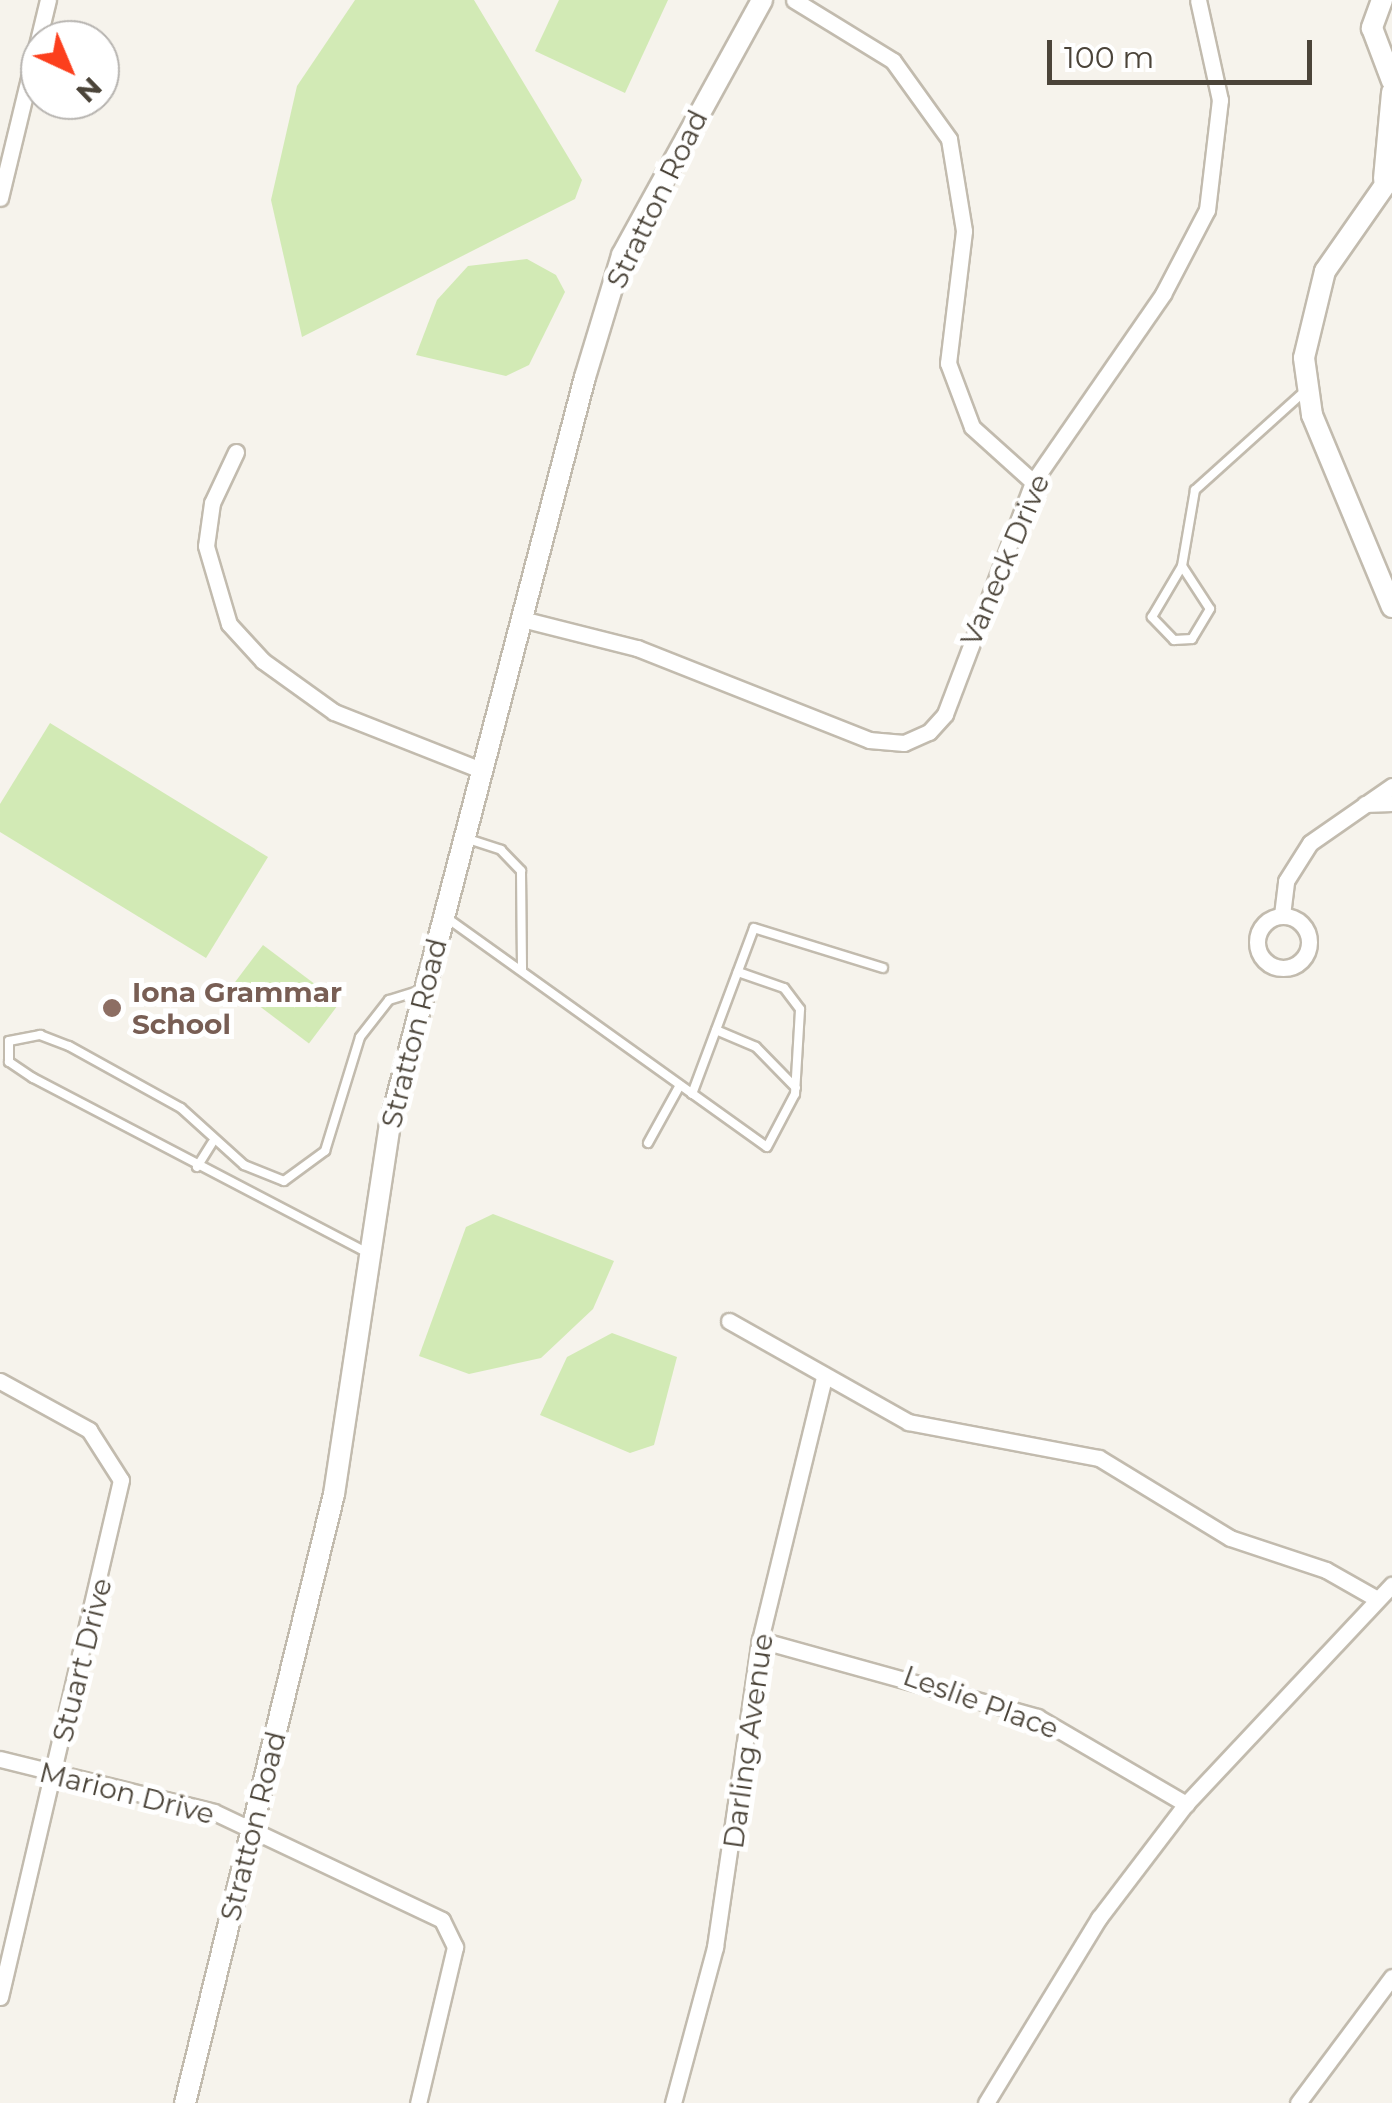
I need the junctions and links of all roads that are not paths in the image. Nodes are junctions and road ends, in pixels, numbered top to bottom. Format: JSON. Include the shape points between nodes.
{"nodes":[{"id":1,"x":48,"y":0,"type":"edge"},
{"id":2,"x":762,"y":0,"type":"edge"},
{"id":3,"x":794,"y":0,"type":"edge"},
{"id":4,"x":1198,"y":0,"type":"edge"},
{"id":5,"x":1382,"y":0,"type":"edge"},
{"id":6,"x":1392,"y":81,"type":"edge"},
{"id":7,"x":1392,"y":92,"type":"edge"},
{"id":8,"x":1388,"y":177,"type":"edge"},
{"id":9,"x":0,"y":198,"type":"edge"},
{"id":10,"x":1307,"y":390,"type":"junction"},
{"id":11,"x":236,"y":452,"type":"dead end"},
{"id":12,"x":1033,"y":482,"type":"junction"},
{"id":13,"x":1182,"y":566,"type":"junction"},
{"id":14,"x":1392,"y":607,"type":"edge"},
{"id":15,"x":522,"y":619,"type":"junction"},
{"id":16,"x":481,"y":770,"type":"junction"},
{"id":17,"x":1392,"y":786,"type":"edge"},
{"id":18,"x":1392,"y":803,"type":"edge"},
{"id":19,"x":1365,"y":804,"type":"junction"},
{"id":20,"x":463,"y":837,"type":"junction"},
{"id":21,"x":1282,"y":915,"type":"dead end"},
{"id":22,"x":443,"y":916,"type":"junction"},
{"id":23,"x":522,"y":968,"type":"junction"},
{"id":24,"x":883,"y":968,"type":"dead end"},
{"id":25,"x":738,"y":972,"type":"junction"},
{"id":26,"x":424,"y":989,"type":"junction"},
{"id":27,"x":716,"y":1030,"type":"junction"},
{"id":28,"x":680,"y":1085,"type":"junction"},
{"id":29,"x":796,"y":1088,"type":"junction"},
{"id":30,"x":692,"y":1094,"type":"junction"},
{"id":31,"x":648,"y":1143,"type":"dead end"},
{"id":32,"x":212,"y":1144,"type":"junction"},
{"id":33,"x":197,"y":1167,"type":"junction"},
{"id":34,"x":370,"y":1253,"type":"junction"},
{"id":35,"x":729,"y":1322,"type":"dead end"},
{"id":36,"x":824,"y":1378,"type":"junction"},
{"id":37,"x":0,"y":1381,"type":"edge"},
{"id":38,"x":1392,"y":1584,"type":"edge"},
{"id":39,"x":1376,"y":1599,"type":"junction"},
{"id":40,"x":760,"y":1640,"type":"junction"},
{"id":41,"x":0,"y":1758,"type":"edge"},
{"id":42,"x":54,"y":1774,"type":"junction"},
{"id":43,"x":1186,"y":1804,"type":"junction"},
{"id":44,"x":254,"y":1828,"type":"junction"},
{"id":45,"x":1392,"y":1977,"type":"edge"},
{"id":46,"x":0,"y":1996,"type":"edge"},
{"id":47,"x":185,"y":2103,"type":"edge"},
{"id":48,"x":418,"y":2103,"type":"edge"},
{"id":49,"x":673,"y":2103,"type":"edge"},
{"id":50,"x":986,"y":2103,"type":"edge"},
{"id":51,"x":1298,"y":2103,"type":"edge"}],
"edges":[{"from":1,"to":9,"type":"street"},
{"from":2,"to":15,"type":"street","name":"Stratton Road","via":[[621,260]]},
{"from":3,"to":12,"type":"street","via":[[893,60],[949,140],[964,231],[948,363],[972,427]]},
{"from":4,"to":12,"type":"street","name":"Vaneck Drive","via":[[1220,100],[1207,210],[1163,294]]},
{"from":5,"to":6,"type":"street","via":[[1372,28]]},
{"from":7,"to":8,"type":"street"},
{"from":8,"to":10,"type":"street","via":[[1314,297]]},
{"from":10,"to":13,"type":"lane","via":[[1195,490]]},
{"from":10,"to":14,"type":"street"},
{"from":11,"to":16,"type":"street","via":[[212,502],[206,546],[230,624],[263,661],[334,712]]},
{"from":12,"to":15,"type":"street","name":"Vaneck Drive","via":[[944,714],[904,744],[868,740],[637,648]]},
{"from":13,"to":13,"type":"lane","via":[[1152,617],[1174,640],[1192,639],[1210,609]]},
{"from":15,"to":16,"type":"street","name":"Stratton Road"},
{"from":16,"to":20,"type":"street","name":"Stratton Road"},
{"from":17,"to":19,"type":"street"},
{"from":18,"to":19,"type":"street"},
{"from":19,"to":21,"type":"street","via":[[1298,858]]},
{"from":20,"to":22,"type":"street","name":"Stratton Road"},
{"from":20,"to":23,"type":"lane","via":[[502,850],[521,871]]},
{"from":22,"to":23,"type":"lane"},
{"from":22,"to":26,"type":"street","name":"Stratton Road"},
{"from":23,"to":28,"type":"lane"},
{"from":24,"to":25,"type":"lane","via":[[754,928]]},
{"from":25,"to":27,"type":"lane"},
{"from":25,"to":29,"type":"lane","via":[[784,988],[800,1009]]},
{"from":26,"to":32,"type":"lane","via":[[388,1000],[360,1037],[333,1134],[306,1172],[271,1180]]},
{"from":26,"to":34,"type":"street","name":"Stratton Road"},
{"from":27,"to":29,"type":"lane","via":[[756,1047]]},
{"from":27,"to":30,"type":"lane"},
{"from":28,"to":30,"type":"lane"},
{"from":28,"to":31,"type":"lane"},
{"from":29,"to":30,"type":"lane","via":[[767,1147]]},
{"from":32,"to":33,"type":"lane"},
{"from":32,"to":33,"type":"lane","via":[[181,1108],[69,1046],[40,1035],[9,1041],[14,1066]]},
{"from":33,"to":34,"type":"lane"},
{"from":34,"to":44,"type":"street","name":"Stratton Road","via":[[334,1494]]},
{"from":35,"to":36,"type":"street"},
{"from":36,"to":39,"type":"street","via":[[939,1434],[1109,1462],[1230,1538],[1326,1570]]},
{"from":36,"to":40,"type":"street","name":"Darling Avenue"},
{"from":37,"to":42,"type":"street","name":"Stuart Drive","via":[[88,1430],[121,1480]]},
{"from":38,"to":39,"type":"street"},
{"from":39,"to":43,"type":"street"},
{"from":40,"to":43,"type":"street","name":"Leslie Place","via":[[1037,1717]]},
{"from":40,"to":49,"type":"street","name":"Darling Avenue","via":[[735,1842]]},
{"from":41,"to":42,"type":"street","name":"Marion Drive"},
{"from":42,"to":44,"type":"street","name":"Marion Drive"},
{"from":42,"to":46,"type":"street","name":"Stuart Drive"},
{"from":43,"to":50,"type":"street","via":[[1098,1918]]},
{"from":44,"to":47,"type":"street","name":"Stratton Road"},
{"from":44,"to":48,"type":"street","name":"Marion Drive","via":[[404,1896],[450,1928],[455,1947]]},
{"from":45,"to":51,"type":"street"}]}
